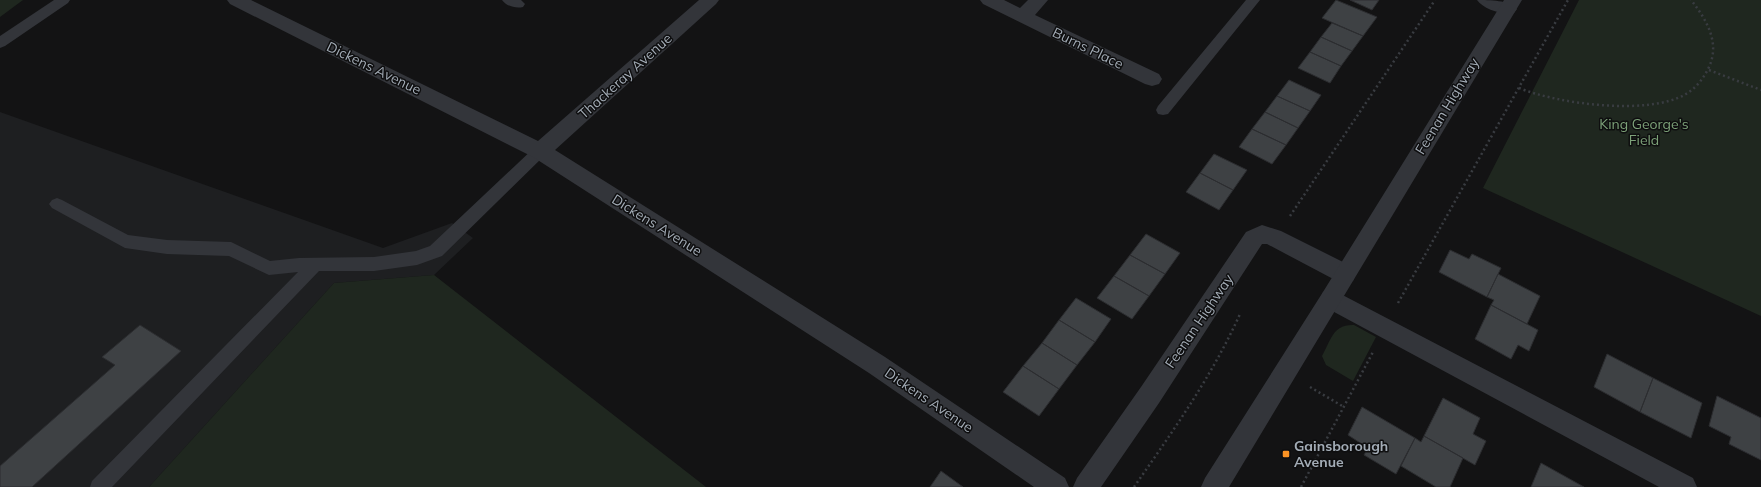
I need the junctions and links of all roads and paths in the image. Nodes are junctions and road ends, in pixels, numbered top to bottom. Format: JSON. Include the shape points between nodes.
{"nodes":[{"id":1,"x":63,"y":0,"type":"edge"},
{"id":2,"x":236,"y":0,"type":"edge"},
{"id":3,"x":710,"y":0,"type":"edge"},
{"id":4,"x":989,"y":0,"type":"edge"},
{"id":5,"x":1039,"y":0,"type":"edge"},
{"id":6,"x":1253,"y":0,"type":"edge"},
{"id":7,"x":1434,"y":0,"type":"edge"},
{"id":8,"x":1486,"y":0,"type":"edge"},
{"id":9,"x":1568,"y":0,"type":"edge"},
{"id":10,"x":1691,"y":0,"type":"edge"},
{"id":11,"x":1510,"y":4,"type":"edge"},
{"id":12,"x":1023,"y":16,"type":"junction"},
{"id":13,"x":0,"y":43,"type":"edge"},
{"id":14,"x":1710,"y":70,"type":"junction"},
{"id":15,"x":1152,"y":79,"type":"dead end"},
{"id":16,"x":1519,"y":88,"type":"junction"},
{"id":17,"x":1761,"y":90,"type":"edge"},
{"id":18,"x":1163,"y":110,"type":"dead end"},
{"id":19,"x":540,"y":151,"type":"junction"},
{"id":20,"x":57,"y":204,"type":"dead end"},
{"id":21,"x":1289,"y":218,"type":"dead end"},
{"id":22,"x":315,"y":265,"type":"junction"},
{"id":23,"x":1345,"y":274,"type":"junction"},
{"id":24,"x":1332,"y":299,"type":"junction"},
{"id":25,"x":1243,"y":309,"type":"dead end"},
{"id":26,"x":1384,"y":328,"type":"junction"},
{"id":27,"x":1309,"y":389,"type":"dead end"},
{"id":28,"x":1344,"y":407,"type":"junction"},
{"id":29,"x":99,"y":487,"type":"edge"},
{"id":30,"x":1056,"y":487,"type":"edge"},
{"id":31,"x":1086,"y":487,"type":"edge"},
{"id":32,"x":1134,"y":487,"type":"edge"},
{"id":33,"x":1214,"y":487,"type":"edge"},
{"id":34,"x":1301,"y":487,"type":"edge"},
{"id":35,"x":1684,"y":487,"type":"edge"}],
"edges":[{"from":1,"to":13,"type":"lane"},
{"from":2,"to":19,"type":"street","name":"Dickens Avenue"},
{"from":3,"to":19,"type":"street","name":"Thackeray Avenue"},
{"from":4,"to":12,"type":"street","name":"Burns Place"},
{"from":5,"to":12,"type":"street"},
{"from":6,"to":18,"type":"lane"},
{"from":7,"to":21,"type":"path"},
{"from":8,"to":11,"type":"street"},
{"from":9,"to":16,"type":"path"},
{"from":10,"to":14,"type":"path","via":[[1707,23],[1713,40],[1714,56]]},
{"from":11,"to":23,"type":"street","name":"Feenan Highway"},
{"from":12,"to":15,"type":"street","name":"Burns Place"},
{"from":14,"to":16,"type":"path","via":[[1697,86],[1678,98],[1652,105],[1622,107],[1588,104]]},
{"from":14,"to":17,"type":"path"},
{"from":16,"to":26,"type":"path"},
{"from":19,"to":22,"type":"lane","via":[[436,251],[417,258],[374,264]]},
{"from":19,"to":30,"type":"street","name":"Dickens Avenue","via":[[877,364]]},
{"from":20,"to":22,"type":"lane","via":[[125,241],[167,247],[231,249],[269,268]]},
{"from":22,"to":29,"type":"lane"},
{"from":23,"to":24,"type":"street","name":"Feenan Highway"},
{"from":23,"to":31,"type":"street","name":"Feenan Highway","via":[[1273,237],[1262,234],[1254,238]]},
{"from":24,"to":26,"type":"street"},
{"from":24,"to":33,"type":"street","name":"Feenan Highway"},
{"from":25,"to":32,"type":"path","via":[[1224,350],[1179,423]]},
{"from":26,"to":28,"type":"path"},
{"from":26,"to":35,"type":"street"},
{"from":27,"to":28,"type":"path","via":[[1312,388]]},
{"from":28,"to":34,"type":"path"}]}
